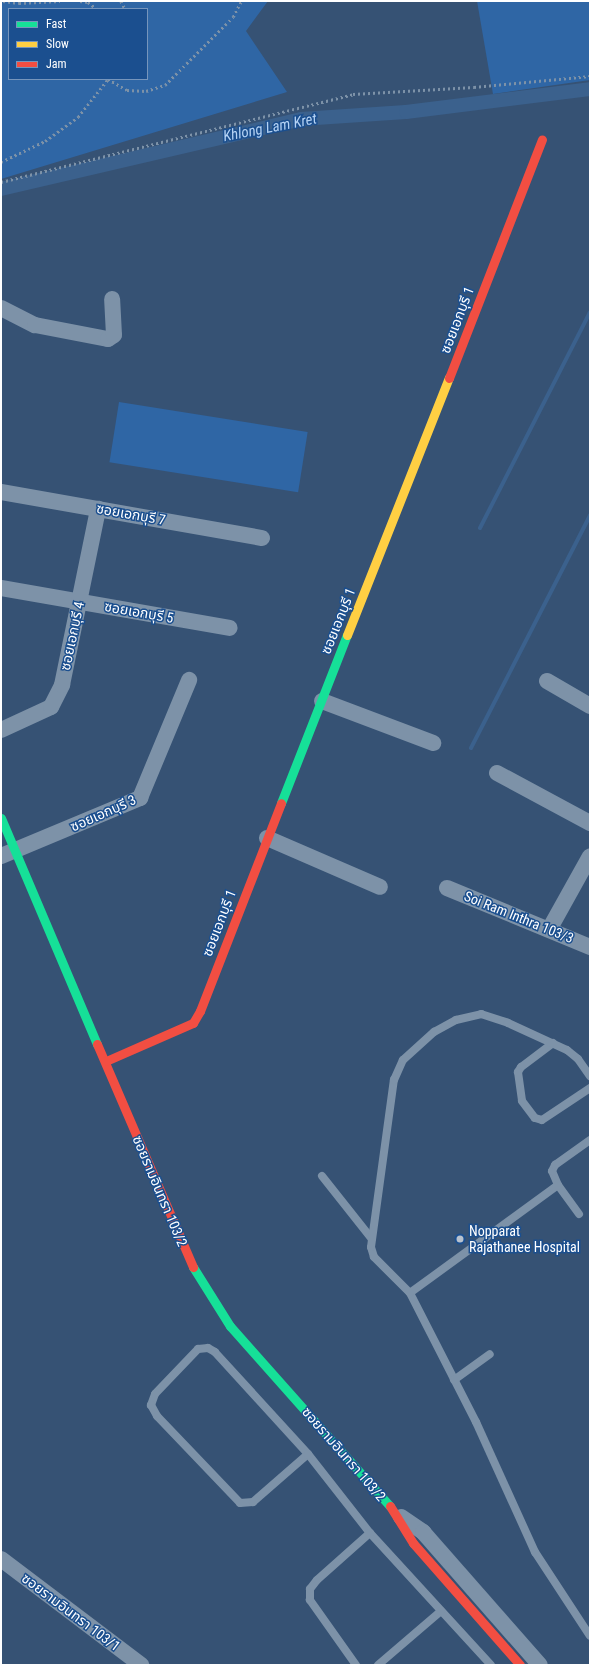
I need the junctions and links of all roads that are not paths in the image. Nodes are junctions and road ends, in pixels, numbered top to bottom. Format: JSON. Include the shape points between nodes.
{"nodes":[{"id":1,"x":542,"y":140,"type":"dead end"},
{"id":2,"x":112,"y":299,"type":"dead end"},
{"id":3,"x":1,"y":308,"type":"edge"},
{"id":4,"x":1,"y":492,"type":"edge"},
{"id":5,"x":98,"y":508,"type":"junction"},
{"id":6,"x":262,"y":538,"type":"dead end"},
{"id":7,"x":1,"y":588,"type":"edge"},
{"id":8,"x":79,"y":601,"type":"junction"},
{"id":9,"x":230,"y":628,"type":"dead end"},
{"id":10,"x":189,"y":680,"type":"dead end"},
{"id":11,"x":547,"y":681,"type":"dead end"},
{"id":12,"x":322,"y":701,"type":"junction"},
{"id":13,"x":590,"y":706,"type":"edge"},
{"id":14,"x":1,"y":730,"type":"edge"},
{"id":15,"x":433,"y":743,"type":"dead end"},
{"id":16,"x":497,"y":773,"type":"dead end"},
{"id":17,"x":1,"y":818,"type":"edge"},
{"id":18,"x":590,"y":823,"type":"edge"},
{"id":19,"x":267,"y":838,"type":"junction"},
{"id":20,"x":8,"y":853,"type":"edge"},
{"id":21,"x":590,"y":856,"type":"edge"},
{"id":22,"x":380,"y":886,"type":"dead end"},
{"id":23,"x":447,"y":888,"type":"dead end"},
{"id":24,"x":550,"y":928,"type":"junction"},
{"id":25,"x":590,"y":946,"type":"edge"},
{"id":26,"x":553,"y":1043,"type":"junction"},
{"id":27,"x":106,"y":1061,"type":"junction"},
{"id":28,"x":590,"y":1076,"type":"edge"},
{"id":29,"x":590,"y":1088,"type":"edge"},
{"id":30,"x":590,"y":1140,"type":"edge"},
{"id":31,"x":322,"y":1176,"type":"dead end"},
{"id":32,"x":558,"y":1185,"type":"junction"},
{"id":33,"x":579,"y":1214,"type":"dead end"},
{"id":34,"x":372,"y":1240,"type":"junction"},
{"id":35,"x":410,"y":1293,"type":"junction"},
{"id":36,"x":490,"y":1354,"type":"dead end"},
{"id":37,"x":454,"y":1380,"type":"junction"},
{"id":38,"x":308,"y":1454,"type":"junction"},
{"id":39,"x":398,"y":1515,"type":"junction"},
{"id":40,"x":370,"y":1533,"type":"junction"},
{"id":41,"x":1,"y":1559,"type":"edge"},
{"id":42,"x":441,"y":1611,"type":"junction"},
{"id":43,"x":590,"y":1636,"type":"edge"},
{"id":44,"x":140,"y":1665,"type":"edge"},
{"id":45,"x":356,"y":1665,"type":"edge"},
{"id":46,"x":378,"y":1665,"type":"edge"},
{"id":47,"x":491,"y":1665,"type":"edge"},
{"id":48,"x":520,"y":1665,"type":"edge"},
{"id":49,"x":540,"y":1665,"type":"edge"}],
"edges":[{"from":1,"to":12,"type":"street","name":"ซอยเอกบุรี 1"},
{"from":2,"to":3,"type":"street","via":[[114,335],[108,339],[35,325]]},
{"from":4,"to":5,"type":"street","name":"ซอยเอกบุรี 7"},
{"from":5,"to":6,"type":"street","name":"ซอยเอกบุรี 7"},
{"from":5,"to":8,"type":"street","name":"ซอยเอกบุรี 4"},
{"from":7,"to":8,"type":"street","name":"ซอยเอกบุรี 5"},
{"from":8,"to":9,"type":"street","name":"ซอยเอกบุรี 5"},
{"from":8,"to":14,"type":"street","name":"ซอยเอกบุรี 4","via":[[62,685],[56,699],[45,711]]},
{"from":10,"to":20,"type":"street","name":"ซอยเอกบุรี 3","via":[[140,798]]},
{"from":11,"to":13,"type":"street"},
{"from":12,"to":15,"type":"street"},
{"from":12,"to":19,"type":"street","name":"ซอยเอกบุรี 1"},
{"from":16,"to":18,"type":"street"},
{"from":17,"to":20,"type":"street","name":"ซอยรามอินทรา 103/2"},
{"from":19,"to":22,"type":"street"},
{"from":19,"to":27,"type":"street","name":"ซอยเอกบุรี 1","via":[[196,1019]]},
{"from":20,"to":27,"type":"street","name":"ซอยรามอินทรา 103/2"},
{"from":21,"to":24,"type":"street"},
{"from":23,"to":24,"type":"street","name":"Soi Ram Inthra 103/3"},
{"from":24,"to":25,"type":"street","name":"Soi Ram Inthra 103/3"},
{"from":26,"to":28,"type":"lane","via":[[578,1059]]},
{"from":26,"to":29,"type":"lane","via":[[518,1072],[522,1101],[535,1118],[542,1120]]},
{"from":26,"to":34,"type":"lane","via":[[481,1014],[468,1016],[444,1026],[412,1049],[403,1060],[394,1080]]},
{"from":27,"to":39,"type":"street","name":"ซอยรามอินทรา 103/2","via":[[189,1259],[217,1309]]},
{"from":30,"to":32,"type":"lane","via":[[555,1165],[552,1171]]},
{"from":31,"to":34,"type":"lane"},
{"from":32,"to":33,"type":"lane"},
{"from":32,"to":35,"type":"lane"},
{"from":34,"to":35,"type":"lane","via":[[374,1257]]},
{"from":35,"to":37,"type":"lane"},
{"from":36,"to":37,"type":"lane"},
{"from":37,"to":43,"type":"lane","via":[[535,1552]]},
{"from":38,"to":38,"type":"lane","via":[[253,1502],[240,1503],[157,1416],[151,1405],[155,1394],[198,1349],[208,1348],[215,1352]]},
{"from":38,"to":40,"type":"lane"},
{"from":39,"to":48,"type":"street","name":"ซอยรามอินทรา 103/2","via":[[413,1543]]},
{"from":39,"to":49,"type":"street","name":"ซอยรามอินทรา 103/2","via":[[422,1532]]},
{"from":40,"to":42,"type":"lane"},
{"from":40,"to":45,"type":"lane","via":[[310,1589],[310,1600]]},
{"from":41,"to":44,"type":"street","name":"ซอยรามอินทรา 103/1"},
{"from":42,"to":46,"type":"lane"},
{"from":42,"to":47,"type":"lane"}]}
